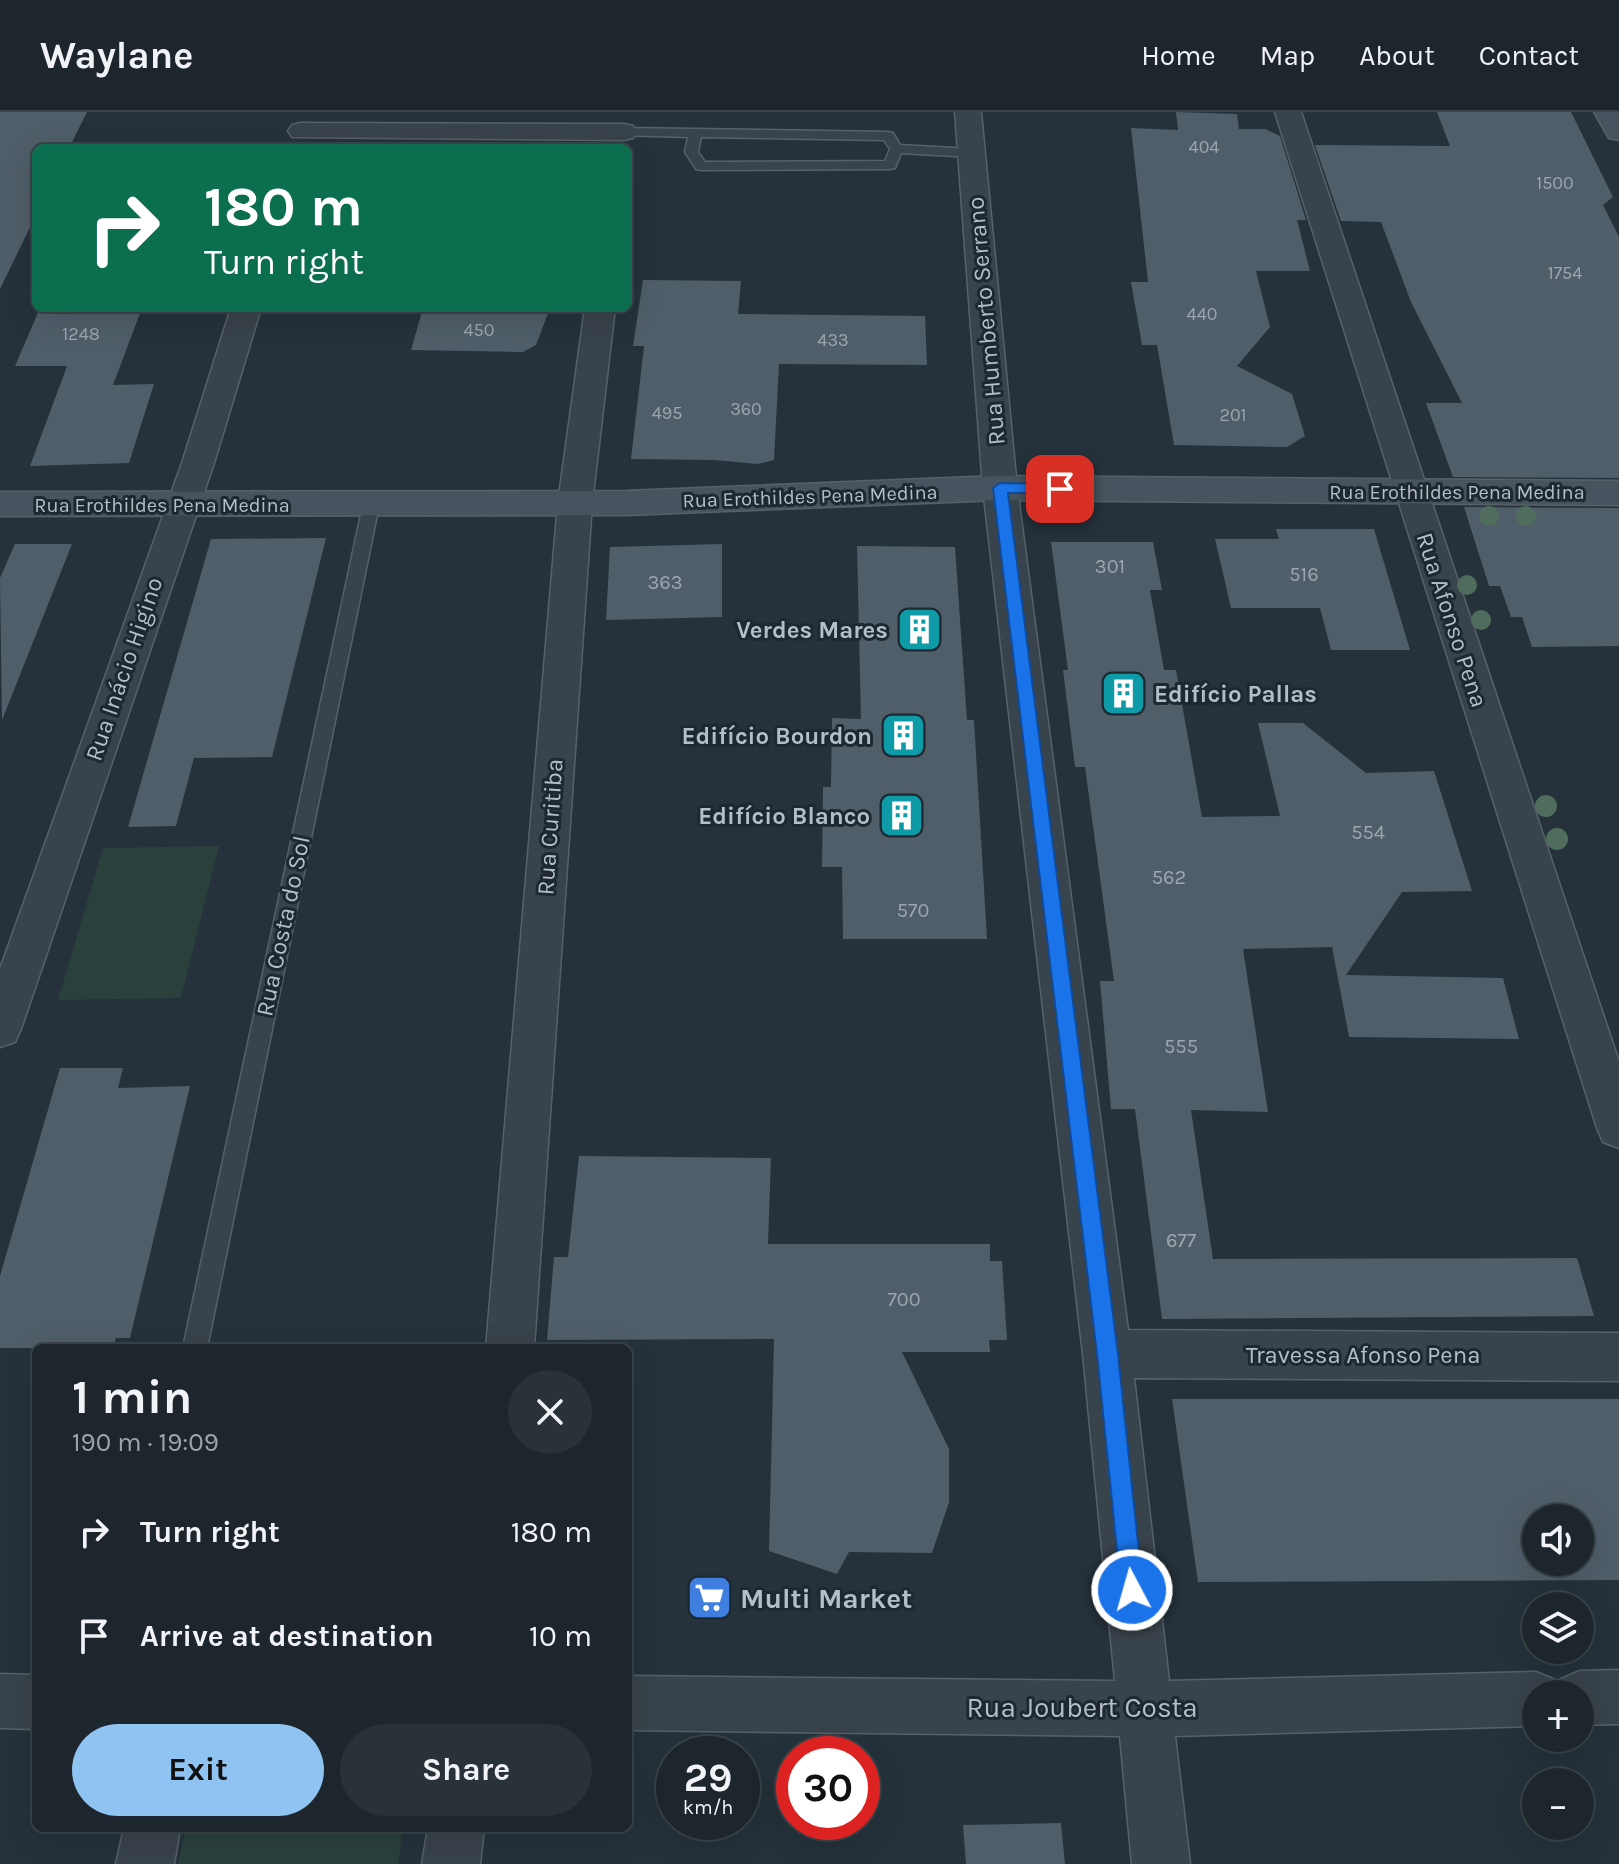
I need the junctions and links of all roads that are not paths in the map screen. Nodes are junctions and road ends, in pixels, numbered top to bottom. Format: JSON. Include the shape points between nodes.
{"nodes":[{"id":1,"x":968,"y":112,"type":"edge"},
{"id":2,"x":1288,"y":112,"type":"edge"},
{"id":3,"x":1608,"y":112,"type":"edge"},
{"id":4,"x":301,"y":130,"type":"edge"},
{"id":5,"x":624,"y":131,"type":"edge"},
{"id":6,"x":696,"y":132,"type":"junction"},
{"id":7,"x":1619,"y":132,"type":"edge"},
{"id":8,"x":896,"y":149,"type":"junction"},
{"id":9,"x":971,"y":153,"type":"junction"},
{"id":10,"x":245,"y":312,"type":"edge"},
{"id":11,"x":599,"y":312,"type":"edge"},
{"id":12,"x":1000,"y":488,"type":"junction"},
{"id":13,"x":1410,"y":492,"type":"junction"},
{"id":14,"x":1619,"y":493,"type":"edge"},
{"id":15,"x":575,"y":503,"type":"junction"},
{"id":16,"x":0,"y":504,"type":"edge"},
{"id":17,"x":181,"y":505,"type":"junction"},
{"id":18,"x":371,"y":505,"type":"junction"},
{"id":19,"x":0,"y":1029,"type":"edge"},
{"id":20,"x":1619,"y":1128,"type":"edge"},
{"id":21,"x":196,"y":1344,"type":"edge"},
{"id":22,"x":510,"y":1344,"type":"edge"},
{"id":23,"x":1107,"y":1354,"type":"junction"},
{"id":24,"x":1619,"y":1357,"type":"edge"},
{"id":25,"x":1619,"y":1697,"type":"edge"},
{"id":26,"x":1594,"y":1698,"type":"edge"},
{"id":27,"x":1522,"y":1699,"type":"edge"},
{"id":28,"x":0,"y":1701,"type":"edge"},
{"id":29,"x":32,"y":1702,"type":"edge"},
{"id":30,"x":632,"y":1703,"type":"edge"},
{"id":31,"x":1145,"y":1709,"type":"junction"},
{"id":32,"x":151,"y":1832,"type":"edge"},
{"id":33,"x":455,"y":1832,"type":"edge"},
{"id":34,"x":145,"y":1864,"type":"edge"},
{"id":35,"x":451,"y":1864,"type":"edge"},
{"id":36,"x":1161,"y":1864,"type":"edge"}],
"edges":[{"from":1,"to":9,"type":"street","name":"Rua Humberto Serrano"},
{"from":2,"to":13,"type":"street","name":"Rua Afonso Pena"},
{"from":3,"to":7,"type":"street"},
{"from":4,"to":5,"type":"street"},
{"from":5,"to":6,"type":"lane"},
{"from":6,"to":8,"type":"lane","via":[[888,136]]},
{"from":6,"to":8,"type":"lane","via":[[691,152],[701,166],[890,165]]},
{"from":8,"to":9,"type":"lane"},
{"from":9,"to":12,"type":"street","name":"Rua Humberto Serrano"},
{"from":10,"to":17,"type":"street","name":"Rua Inácio Higino"},
{"from":11,"to":15,"type":"street","name":"Rua Curitiba"},
{"from":12,"to":13,"type":"street","name":"Rua Erothildes Pena Medina"},
{"from":12,"to":15,"type":"street","name":"Rua Erothildes Pena Medina"},
{"from":12,"to":23,"type":"street","name":"Rua Humberto Serrano"},
{"from":13,"to":14,"type":"street","name":"Rua Erothildes Pena Medina"},
{"from":13,"to":20,"type":"street","name":"Rua Afonso Pena"},
{"from":15,"to":18,"type":"street","name":"Rua Erothildes Pena Medina"},
{"from":15,"to":22,"type":"street","name":"Rua Curitiba"},
{"from":16,"to":17,"type":"street","name":"Rua Erothildes Pena Medina"},
{"from":17,"to":18,"type":"street","name":"Rua Erothildes Pena Medina"},
{"from":17,"to":19,"type":"street","name":"Rua Inácio Higino"},
{"from":18,"to":21,"type":"lane","name":"Rua Costa do Sol"},
{"from":23,"to":24,"type":"street","name":"Travessa Afonso Pena"},
{"from":23,"to":31,"type":"street","name":"Rua Humberto Serrano"},
{"from":25,"to":26,"type":"street"},
{"from":27,"to":31,"type":"street","name":"Rua Joubert Costa"},
{"from":28,"to":29,"type":"street"},
{"from":30,"to":31,"type":"street","name":"Rua Joubert Costa"},
{"from":31,"to":36,"type":"street","name":"Rua Humberto Serrano"},
{"from":32,"to":34,"type":"street"},
{"from":33,"to":35,"type":"street"}]}
